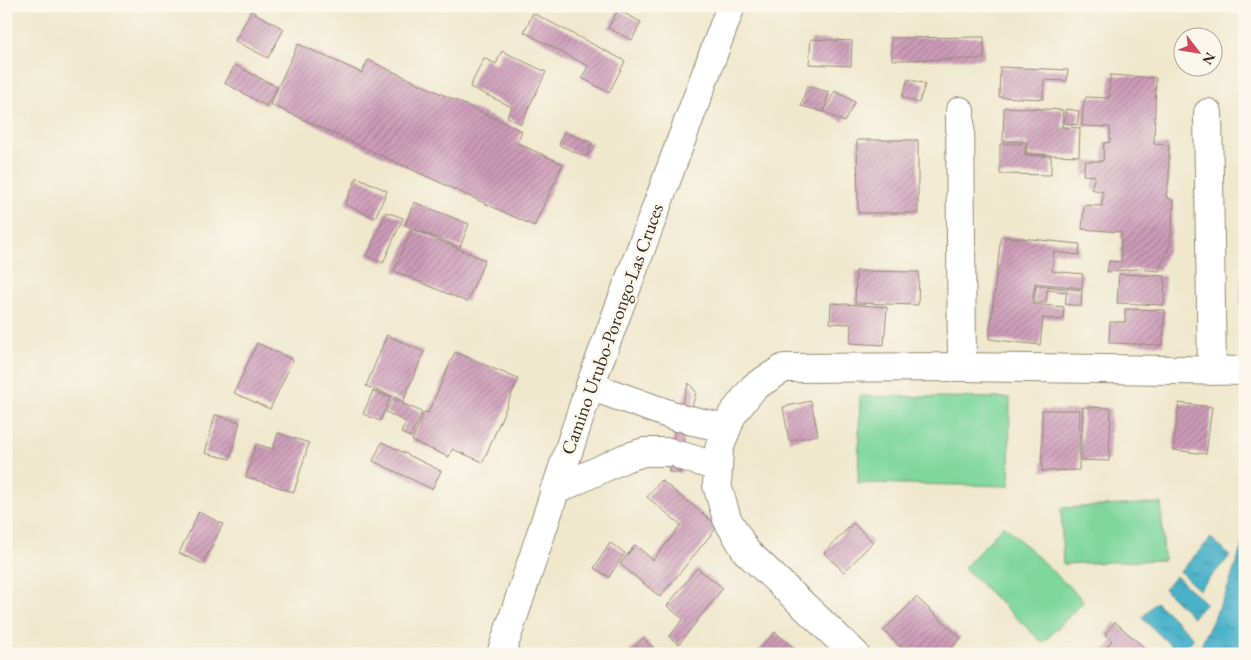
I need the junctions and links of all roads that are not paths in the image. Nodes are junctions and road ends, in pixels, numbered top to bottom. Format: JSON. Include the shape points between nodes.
{"nodes":[{"id":1,"x":731,"y":6,"type":"edge"},
{"id":2,"x":960,"y":111,"type":"dead end"},
{"id":3,"x":1208,"y":113,"type":"dead end"},
{"id":4,"x":962,"y":367,"type":"junction"},
{"id":5,"x":1212,"y":371,"type":"junction"},
{"id":6,"x":1245,"y":371,"type":"edge"},
{"id":7,"x":590,"y":386,"type":"junction"},
{"id":8,"x":726,"y":428,"type":"junction"},
{"id":9,"x":718,"y":467,"type":"junction"},
{"id":10,"x":554,"y":491,"type":"junction"},
{"id":11,"x":501,"y":654,"type":"edge"},
{"id":12,"x":855,"y":654,"type":"edge"}],
"edges":[{"from":1,"to":7,"type":"street","name":"Camino Urubo-Porongo-Las Cruces"},
{"from":2,"to":4,"type":"street"},
{"from":3,"to":5,"type":"street"},
{"from":4,"to":5,"type":"street"},
{"from":4,"to":8,"type":"street","via":[[784,368],[754,387]]},
{"from":5,"to":6,"type":"street"},
{"from":7,"to":8,"type":"street","via":[[683,419]]},
{"from":7,"to":10,"type":"street","name":"Camino Urubo-Porongo-Las Cruces"},
{"from":8,"to":9,"type":"street","via":[[719,449]]},
{"from":9,"to":10,"type":"street","via":[[676,454],[644,452]]},
{"from":9,"to":12,"type":"street","via":[[717,485],[727,519],[746,551]]},
{"from":10,"to":11,"type":"street","name":"Camino Urubo-Porongo-Las Cruces"}]}
